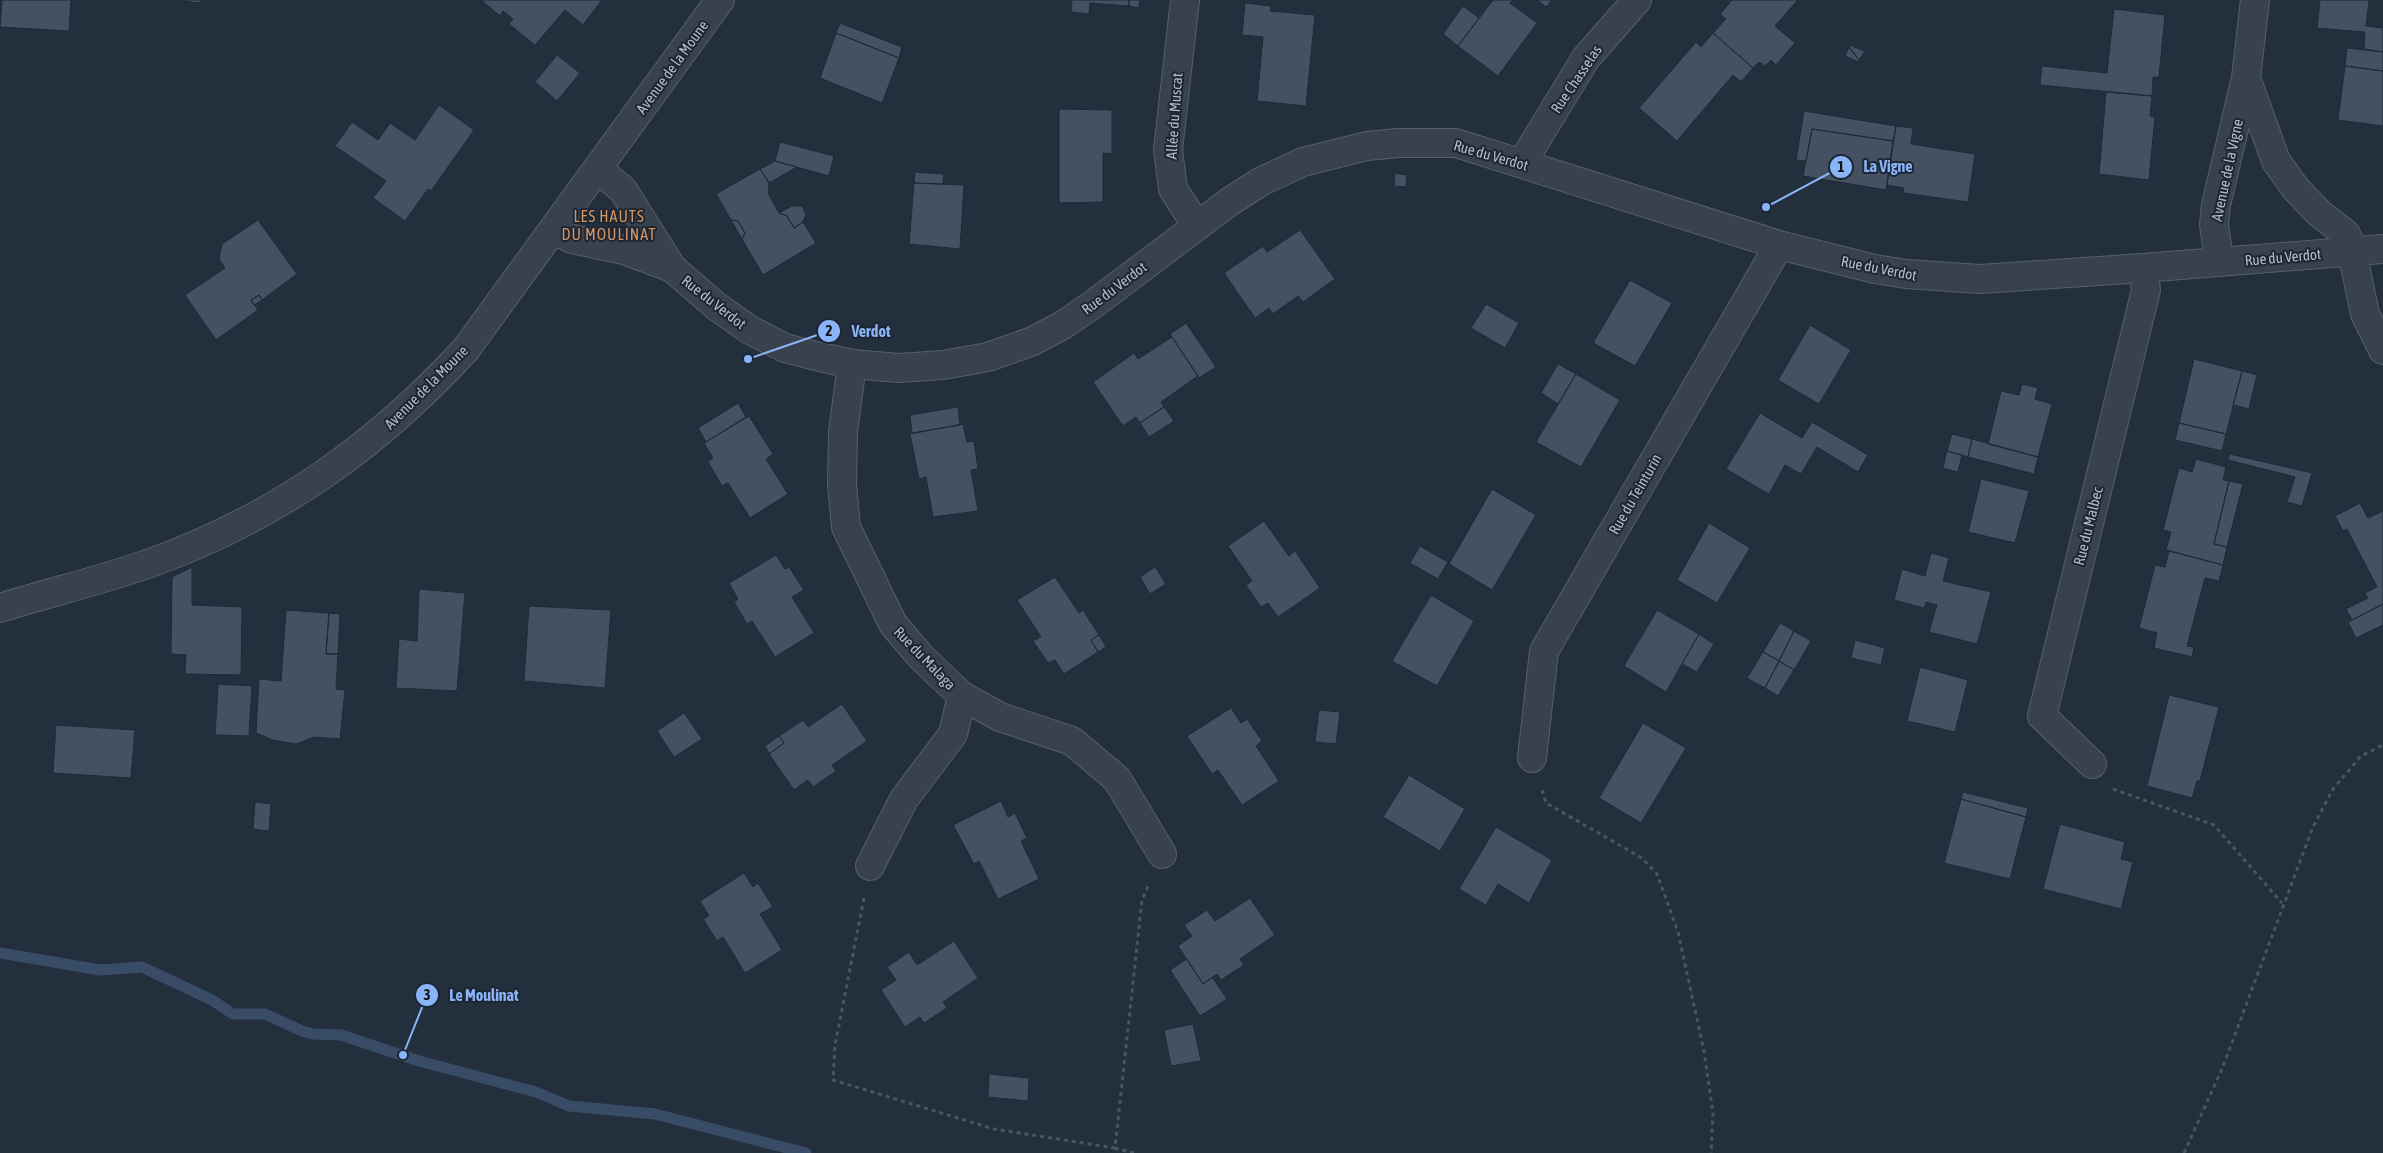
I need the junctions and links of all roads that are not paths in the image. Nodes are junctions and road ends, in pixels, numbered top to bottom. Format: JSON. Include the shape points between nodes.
{"nodes":[{"id":1,"x":720,"y":0,"type":"edge"},
{"id":2,"x":1185,"y":0,"type":"edge"},
{"id":3,"x":1637,"y":0,"type":"edge"},
{"id":4,"x":2255,"y":0,"type":"edge"},
{"id":5,"x":2246,"y":78,"type":"junction"},
{"id":6,"x":1522,"y":163,"type":"junction"},
{"id":7,"x":598,"y":169,"type":"junction"},
{"id":8,"x":1197,"y":226,"type":"junction"},
{"id":9,"x":554,"y":230,"type":"junction"},
{"id":10,"x":1779,"y":245,"type":"junction"},
{"id":11,"x":2383,"y":248,"type":"edge"},
{"id":12,"x":2352,"y":252,"type":"junction"},
{"id":13,"x":2219,"y":262,"type":"junction"},
{"id":14,"x":672,"y":268,"type":"junction"},
{"id":15,"x":2144,"y":268,"type":"junction"},
{"id":16,"x":2383,"y":350,"type":"edge"},
{"id":17,"x":852,"y":364,"type":"junction"},
{"id":18,"x":0,"y":608,"type":"edge"},
{"id":19,"x":962,"y":696,"type":"junction"},
{"id":20,"x":1532,"y":758,"type":"road end"},
{"id":21,"x":2092,"y":764,"type":"road end"},
{"id":22,"x":1162,"y":854,"type":"road end"},
{"id":23,"x":870,"y":866,"type":"road end"}],
"edges":[{"from":1,"to":7,"type":"street","name":"Avenue de la Moune"},
{"from":2,"to":8,"type":"street","name":"Allée du Muscat","via":[[1168,150],[1173,188]]},
{"from":3,"to":6,"type":"street","name":"Rue Chasselas","via":[[1586,58]]},
{"from":4,"to":5,"type":"street","name":"Avenue de la Vigne"},
{"from":5,"to":12,"type":"street","name":"Avenue de la Vigne","via":[[2276,161],[2319,213],[2346,234]]},
{"from":5,"to":13,"type":"street","name":"Avenue de la Vigne","via":[[2216,205],[2214,224]]},
{"from":6,"to":8,"type":"street","name":"Rue du Verdot","via":[[1456,143],[1367,146],[1303,162],[1262,181]]},
{"from":6,"to":10,"type":"street","name":"Rue du Verdot"},
{"from":7,"to":9,"type":"street","name":"Avenue de la Moune"},
{"from":7,"to":14,"type":"street","name":"Rue du Verdot","via":[[623,190]]},
{"from":8,"to":17,"type":"street","name":"Rue du Verdot","via":[[1095,303],[1033,341],[988,357],[943,365],[899,368]]},
{"from":9,"to":14,"type":"street","name":"Rue du Verdot","via":[[572,239],[624,250]]},
{"from":9,"to":18,"type":"street","name":"Avenue de la Moune","via":[[466,349],[433,385],[363,448],[321,478],[274,508],[161,558]]},
{"from":10,"to":15,"type":"street","name":"Rue du Verdot","via":[[1875,269],[1943,278]]},
{"from":10,"to":20,"type":"street","name":"Rue du Teinturin","via":[[1544,651]]},
{"from":11,"to":12,"type":"street"},
{"from":12,"to":13,"type":"street","name":"Rue du Verdot"},
{"from":12,"to":16,"type":"street","name":"Avenue de la Vigne","via":[[2365,314]]},
{"from":13,"to":15,"type":"street","name":"Rue du Verdot"},
{"from":14,"to":17,"type":"street","name":"Rue du Verdot","via":[[750,330],[785,348]]},
{"from":15,"to":21,"type":"street","name":"Rue du Malbec","via":[[2146,290],[2042,716]]},
{"from":17,"to":19,"type":"street","name":"Rue du Malaga","via":[[842,484],[846,527],[893,624],[921,657]]},
{"from":19,"to":22,"type":"street","name":"Rue du Malaga","via":[[1000,718],[1072,741],[1117,779]]},
{"from":19,"to":23,"type":"street","via":[[954,734],[904,799]]}]}
